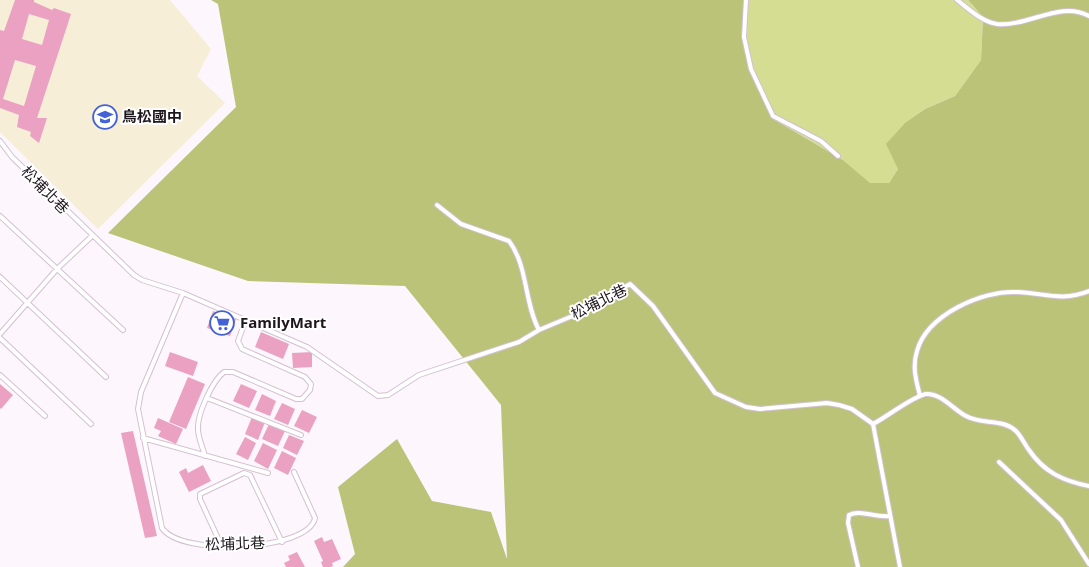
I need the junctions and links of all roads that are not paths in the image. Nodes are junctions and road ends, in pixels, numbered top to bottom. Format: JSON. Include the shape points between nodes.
{"nodes":[{"id":1,"x":746,"y":0,"type":"edge"},
{"id":2,"x":957,"y":0,"type":"edge"},
{"id":3,"x":1089,"y":16,"type":"edge"},
{"id":4,"x":0,"y":141,"type":"edge"},
{"id":5,"x":838,"y":156,"type":"dead end"},
{"id":6,"x":437,"y":205,"type":"dead end"},
{"id":7,"x":0,"y":216,"type":"edge"},
{"id":8,"x":92,"y":236,"type":"junction"},
{"id":9,"x":57,"y":269,"type":"junction"},
{"id":10,"x":0,"y":277,"type":"edge"},
{"id":11,"x":1089,"y":291,"type":"edge"},
{"id":12,"x":183,"y":293,"type":"junction"},
{"id":13,"x":27,"y":303,"type":"junction"},
{"id":14,"x":246,"y":319,"type":"junction"},
{"id":15,"x":123,"y":330,"type":"dead end"},
{"id":16,"x":540,"y":330,"type":"junction"},
{"id":17,"x":0,"y":334,"type":"edge"},
{"id":18,"x":0,"y":338,"type":"edge"},
{"id":19,"x":0,"y":374,"type":"edge"},
{"id":20,"x":106,"y":377,"type":"dead end"},
{"id":21,"x":920,"y":396,"type":"junction"},
{"id":22,"x":207,"y":398,"type":"junction"},
{"id":23,"x":45,"y":416,"type":"dead end"},
{"id":24,"x":91,"y":424,"type":"dead end"},
{"id":25,"x":873,"y":424,"type":"junction"},
{"id":26,"x":301,"y":435,"type":"dead end"},
{"id":27,"x":143,"y":438,"type":"junction"},
{"id":28,"x":205,"y":456,"type":"junction"},
{"id":29,"x":999,"y":462,"type":"dead end"},
{"id":30,"x":294,"y":472,"type":"dead end"},
{"id":31,"x":268,"y":473,"type":"dead end"},
{"id":32,"x":1089,"y":486,"type":"edge"},
{"id":33,"x":890,"y":516,"type":"junction"},
{"id":34,"x":282,"y":542,"type":"junction"},
{"id":35,"x":222,"y":547,"type":"junction"},
{"id":36,"x":1089,"y":564,"type":"edge"},
{"id":37,"x":858,"y":567,"type":"edge"},
{"id":38,"x":900,"y":567,"type":"edge"}],
"edges":[{"from":1,"to":5,"type":"lane","via":[[744,37],[751,69],[773,116],[821,141]]},
{"from":2,"to":3,"type":"lane","via":[[976,15],[996,24],[1066,10],[1076,10]]},
{"from":4,"to":8,"type":"lane","name":"松埔北巷","via":[[12,158]]},
{"from":6,"to":16,"type":"lane","via":[[461,224],[509,241],[520,262],[532,316]]},
{"from":7,"to":9,"type":"lane"},
{"from":8,"to":9,"type":"lane"},
{"from":8,"to":12,"type":"lane","name":"松埔北巷","via":[[142,280]]},
{"from":9,"to":13,"type":"lane"},
{"from":9,"to":15,"type":"lane"},
{"from":10,"to":13,"type":"lane"},
{"from":11,"to":21,"type":"lane","via":[[1058,298],[1017,292],[997,293],[956,308],[922,337],[916,351],[914,372]]},
{"from":12,"to":14,"type":"lane","name":"松埔北巷"},
{"from":12,"to":27,"type":"lane","name":"松埔北巷","via":[[141,392],[138,409]]},
{"from":13,"to":17,"type":"lane"},
{"from":13,"to":20,"type":"lane"},
{"from":14,"to":16,"type":"lane","name":"松埔北巷","via":[[307,347],[383,397],[419,375],[519,342]]},
{"from":14,"to":22,"type":"lane","via":[[238,342],[242,349],[305,377],[311,384],[310,390],[302,399],[296,399],[233,372],[224,372]]},
{"from":16,"to":25,"type":"lane","name":"松埔北巷","via":[[582,312],[630,284],[653,306],[715,393],[746,407],[760,409],[827,403],[839,405],[852,409]]},
{"from":18,"to":24,"type":"lane"},
{"from":19,"to":23,"type":"lane"},
{"from":21,"to":25,"type":"lane"},
{"from":21,"to":32,"type":"lane","via":[[936,395],[966,416],[1008,426],[1016,431],[1039,465],[1057,477]]},
{"from":22,"to":26,"type":"lane"},
{"from":22,"to":28,"type":"lane","via":[[198,431]]},
{"from":25,"to":33,"type":"lane"},
{"from":27,"to":28,"type":"lane"},
{"from":27,"to":35,"type":"lane","name":"松埔北巷","via":[[166,535],[202,546]]},
{"from":28,"to":31,"type":"lane"},
{"from":29,"to":36,"type":"lane","via":[[1061,520]]},
{"from":30,"to":34,"type":"lane","name":"松埔北巷","via":[[315,518],[310,528]]},
{"from":33,"to":37,"type":"lane","via":[[854,512],[849,515]]},
{"from":33,"to":38,"type":"lane"},
{"from":34,"to":35,"type":"lane","name":"松埔北巷"},
{"from":34,"to":35,"type":"lane","via":[[250,475],[244,473],[200,494]]}]}
